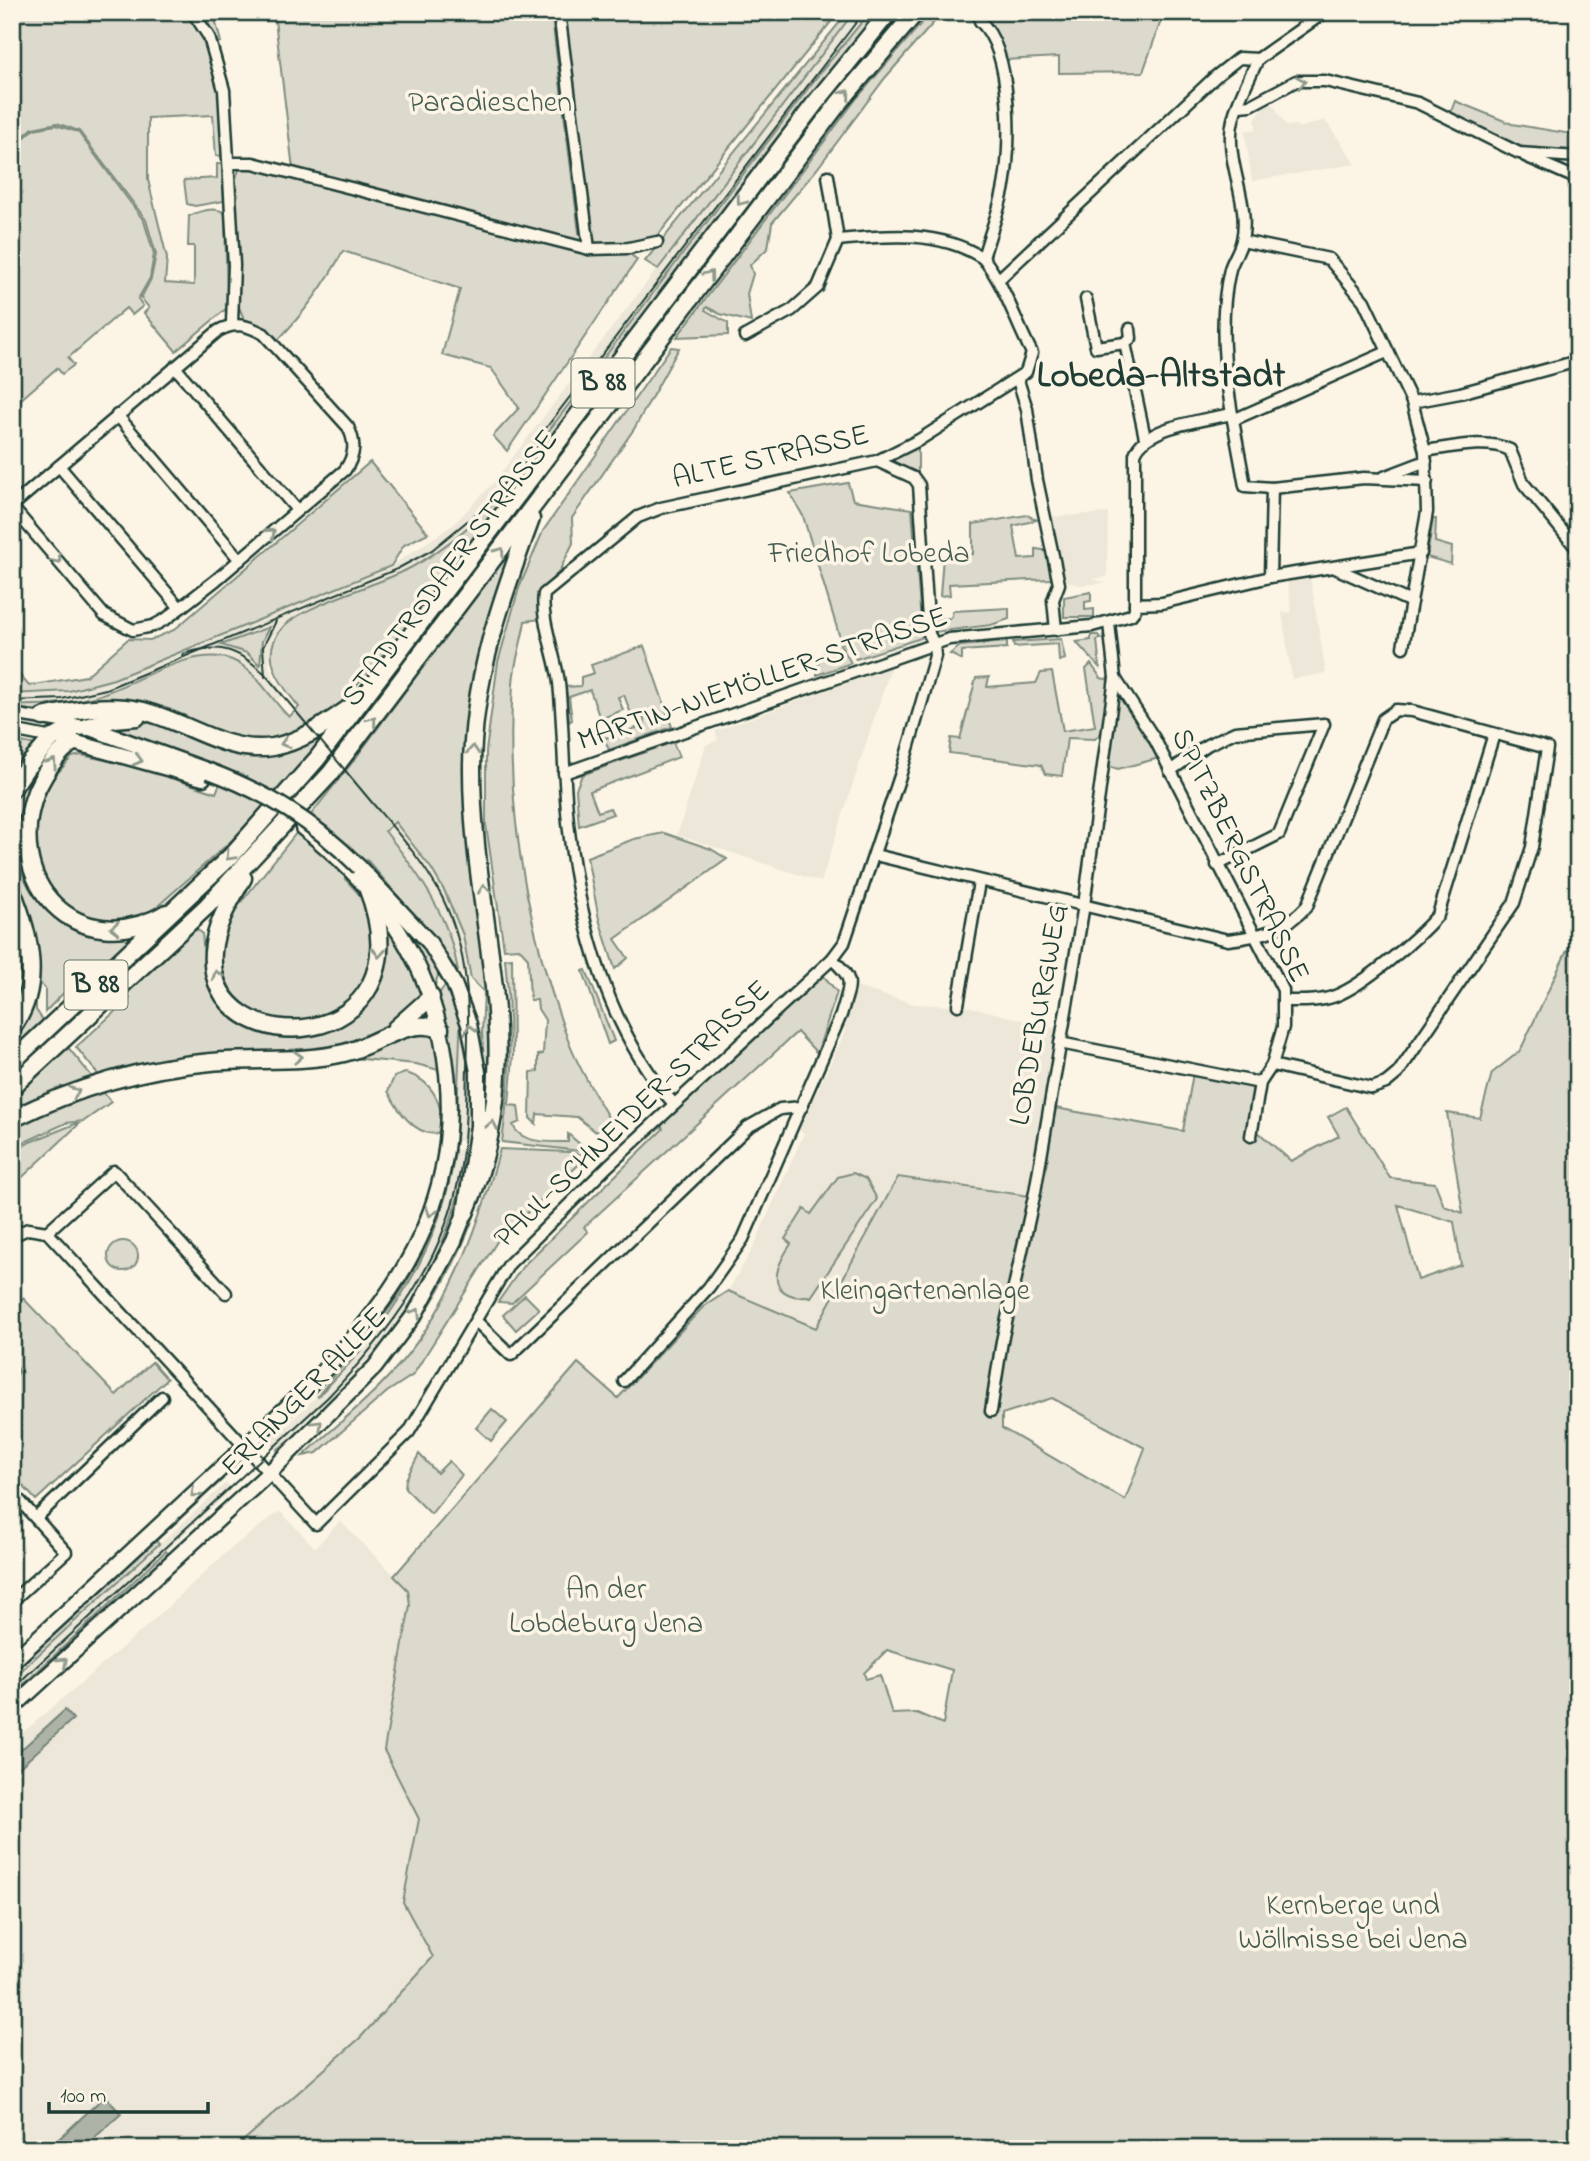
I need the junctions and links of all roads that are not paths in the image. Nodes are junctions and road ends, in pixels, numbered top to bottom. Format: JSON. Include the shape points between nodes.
{"nodes":[{"id":1,"x":559,"y":12,"type":"edge"},
{"id":2,"x":889,"y":12,"type":"edge"},
{"id":3,"x":916,"y":12,"type":"edge"},
{"id":4,"x":1325,"y":12,"type":"edge"},
{"id":5,"x":195,"y":17,"type":"dead end"},
{"id":6,"x":980,"y":21,"type":"dead end"},
{"id":7,"x":1258,"y":59,"type":"junction"},
{"id":8,"x":1239,"y":106,"type":"junction"},
{"id":9,"x":1518,"y":153,"type":"junction"},
{"id":10,"x":1578,"y":157,"type":"edge"},
{"id":11,"x":229,"y":163,"type":"junction"},
{"id":12,"x":828,"y":176,"type":"dead end"},
{"id":13,"x":1578,"y":179,"type":"edge"},
{"id":14,"x":838,"y":240,"type":"junction"},
{"id":15,"x":1242,"y":241,"type":"junction"},
{"id":16,"x":657,"y":242,"type":"dead end"},
{"id":17,"x":589,"y":249,"type":"junction"},
{"id":18,"x":982,"y":258,"type":"junction"},
{"id":19,"x":999,"y":279,"type":"junction"},
{"id":20,"x":1086,"y":299,"type":"dead end"},
{"id":21,"x":232,"y":323,"type":"junction"},
{"id":22,"x":1130,"y":329,"type":"dead end"},
{"id":23,"x":745,"y":336,"type":"dead end"},
{"id":24,"x":1125,"y":343,"type":"junction"},
{"id":25,"x":1387,"y":352,"type":"junction"},
{"id":26,"x":1578,"y":361,"type":"edge"},
{"id":27,"x":175,"y":367,"type":"junction"},
{"id":28,"x":1018,"y":380,"type":"junction"},
{"id":29,"x":1412,"y":402,"type":"junction"},
{"id":30,"x":117,"y":415,"type":"junction"},
{"id":31,"x":1233,"y":417,"type":"junction"},
{"id":32,"x":1145,"y":438,"type":"junction"},
{"id":33,"x":1425,"y":456,"type":"junction"},
{"id":34,"x":877,"y":461,"type":"junction"},
{"id":35,"x":59,"y":466,"type":"junction"},
{"id":36,"x":1380,"y":478,"type":"junction"},
{"id":37,"x":1427,"y":481,"type":"junction"},
{"id":38,"x":1272,"y":488,"type":"junction"},
{"id":39,"x":536,"y":503,"type":"junction"},
{"id":40,"x":12,"y":507,"type":"edge"},
{"id":41,"x":297,"y":510,"type":"junction"},
{"id":42,"x":1578,"y":550,"type":"edge"},
{"id":43,"x":1421,"y":553,"type":"junction"},
{"id":44,"x":240,"y":560,"type":"junction"},
{"id":45,"x":1335,"y":568,"type":"junction"},
{"id":46,"x":1270,"y":577,"type":"junction"},
{"id":47,"x":1411,"y":602,"type":"junction"},
{"id":48,"x":1135,"y":604,"type":"junction"},
{"id":49,"x":180,"y":608,"type":"junction"},
{"id":50,"x":1110,"y":623,"type":"junction"},
{"id":51,"x":1056,"y":630,"type":"junction"},
{"id":52,"x":934,"y":644,"type":"junction"},
{"id":53,"x":1403,"y":647,"type":"dead end"},
{"id":54,"x":1115,"y":678,"type":"junction"},
{"id":55,"x":365,"y":698,"type":"junction"},
{"id":56,"x":12,"y":714,"type":"edge"},
{"id":57,"x":43,"y":717,"type":"junction"},
{"id":58,"x":178,"y":723,"type":"junction"},
{"id":59,"x":87,"y":727,"type":"junction"},
{"id":60,"x":12,"y":730,"type":"edge"},
{"id":61,"x":1494,"y":734,"type":"junction"},
{"id":62,"x":52,"y":738,"type":"junction"},
{"id":63,"x":73,"y":743,"type":"junction"},
{"id":64,"x":1170,"y":771,"type":"junction"},
{"id":65,"x":565,"y":773,"type":"junction"},
{"id":66,"x":207,"y":775,"type":"junction"},
{"id":67,"x":12,"y":789,"type":"edge"},
{"id":68,"x":260,"y":853,"type":"junction"},
{"id":69,"x":875,"y":855,"type":"junction"},
{"id":70,"x":1217,"y":865,"type":"junction"},
{"id":71,"x":356,"y":869,"type":"junction"},
{"id":72,"x":979,"y":882,"type":"junction"},
{"id":73,"x":367,"y":887,"type":"junction"},
{"id":74,"x":12,"y":891,"type":"edge"},
{"id":75,"x":1084,"y":905,"type":"junction"},
{"id":76,"x":178,"y":906,"type":"junction"},
{"id":77,"x":1257,"y":937,"type":"junction"},
{"id":78,"x":832,"y":959,"type":"junction"},
{"id":79,"x":448,"y":971,"type":"junction"},
{"id":80,"x":431,"y":997,"type":"junction"},
{"id":81,"x":1286,"y":1001,"type":"junction"},
{"id":82,"x":958,"y":1006,"type":"dead end"},
{"id":83,"x":12,"y":1028,"type":"edge"},
{"id":84,"x":440,"y":1029,"type":"junction"},
{"id":85,"x":388,"y":1035,"type":"junction"},
{"id":86,"x":1060,"y":1043,"type":"junction"},
{"id":87,"x":12,"y":1062,"type":"edge"},
{"id":88,"x":1272,"y":1065,"type":"junction"},
{"id":89,"x":1260,"y":1083,"type":"junction"},
{"id":90,"x":12,"y":1087,"type":"edge"},
{"id":91,"x":674,"y":1104,"type":"junction"},
{"id":92,"x":802,"y":1107,"type":"junction"},
{"id":93,"x":12,"y":1119,"type":"edge"},
{"id":94,"x":1251,"y":1136,"type":"dead end"},
{"id":95,"x":465,"y":1213,"type":"junction"},
{"id":96,"x":47,"y":1233,"type":"junction"},
{"id":97,"x":12,"y":1236,"type":"edge"},
{"id":98,"x":226,"y":1293,"type":"dead end"},
{"id":99,"x":476,"y":1321,"type":"junction"},
{"id":100,"x":624,"y":1381,"type":"dead end"},
{"id":101,"x":162,"y":1397,"type":"dead end"},
{"id":102,"x":991,"y":1411,"type":"dead end"},
{"id":103,"x":245,"y":1447,"type":"junction"},
{"id":104,"x":269,"y":1473,"type":"junction"},
{"id":105,"x":12,"y":1492,"type":"edge"},
{"id":106,"x":36,"y":1518,"type":"junction"},
{"id":107,"x":12,"y":1601,"type":"edge"},
{"id":108,"x":12,"y":1662,"type":"edge"},
{"id":109,"x":12,"y":1708,"type":"edge"}],
"edges":[{"from":1,"to":17,"type":"street"},
{"from":2,"to":55,"type":"main road","name":"STADTRODAER STRASSE","number":"B 88","one_way":true},
{"from":39,"to":3,"type":"main road","name":"STADTRODAER STRASSE","number":"B 88","one_way":true,"via":[[838,104]]},
{"from":4,"to":7,"type":"street"},
{"from":5,"to":11,"type":"street","via":[[209,37],[220,75]]},
{"from":6,"to":18,"type":"street","via":[[991,33],[1000,57],[1007,144],[1003,190]]},
{"from":7,"to":8,"type":"street"},
{"from":7,"to":19,"type":"street","via":[[1240,58]]},
{"from":8,"to":9,"type":"street","one_way":true,"via":[[1251,105],[1296,81],[1325,81],[1418,103]]},
{"from":8,"to":15,"type":"street","via":[[1231,136],[1243,212]]},
{"from":9,"to":10,"type":"street"},
{"from":9,"to":13,"type":"street"},
{"from":11,"to":17,"type":"street","via":[[253,163]]},
{"from":11,"to":21,"type":"street"},
{"from":12,"to":14,"type":"street"},
{"from":14,"to":18,"type":"street","via":[[901,236],[944,240]]},
{"from":14,"to":23,"type":"street","via":[[818,288],[809,298]]},
{"from":15,"to":25,"type":"street","via":[[1329,259],[1364,302]]},
{"from":15,"to":31,"type":"street","via":[[1230,270],[1224,320]]},
{"from":16,"to":17,"type":"street"},
{"from":18,"to":19,"type":"street"},
{"from":19,"to":28,"type":"street","via":[[1032,353]]},
{"from":20,"to":24,"type":"street","via":[[1096,347]]},
{"from":21,"to":27,"type":"street"},
{"from":21,"to":41,"type":"street","via":[[264,334],[348,427],[354,450],[345,470]]},
{"from":22,"to":24,"type":"street"},
{"from":24,"to":32,"type":"street"},
{"from":25,"to":29,"type":"street"},
{"from":25,"to":31,"type":"street"},
{"from":26,"to":29,"type":"street"},
{"from":27,"to":30,"type":"street"},
{"from":27,"to":41,"type":"street"},
{"from":28,"to":34,"type":"street","name":"ALTE STRASSE"},
{"from":28,"to":51,"type":"street","via":[[1059,584],[1053,600]]},
{"from":29,"to":33,"type":"street"},
{"from":30,"to":35,"type":"street"},
{"from":30,"to":44,"type":"street"},
{"from":31,"to":32,"type":"street"},
{"from":31,"to":38,"type":"street","via":[[1245,486]]},
{"from":32,"to":48,"type":"street","via":[[1135,454]]},
{"from":33,"to":36,"type":"street"},
{"from":33,"to":37,"type":"street"},
{"from":33,"to":42,"type":"street","via":[[1474,446],[1510,450],[1524,484]]},
{"from":34,"to":52,"type":"street","via":[[914,478],[919,485],[929,634]]},
{"from":34,"to":65,"type":"street","name":"ALTE STRASSE","via":[[638,517],[544,594],[558,681]]},
{"from":35,"to":40,"type":"street"},
{"from":35,"to":49,"type":"street"},
{"from":36,"to":37,"type":"street"},
{"from":36,"to":38,"type":"street"},
{"from":37,"to":43,"type":"street"},
{"from":38,"to":46,"type":"street"},
{"from":68,"to":39,"type":"main road","name":"STADTRODAER STRASSE","number":"B 88","one_way":true,"via":[[330,774]]},
{"from":95,"to":39,"type":"main road","one_way":true,"via":[[487,1150],[499,1058],[497,992],[473,794],[474,734],[489,641]]},
{"from":40,"to":49,"type":"street","one_way":true,"via":[[104,615],[119,625],[133,630],[153,626]]},
{"from":44,"to":41,"type":"street","one_way":true},
{"from":43,"to":45,"type":"street"},
{"from":43,"to":47,"type":"street"},
{"from":44,"to":49,"type":"street"},
{"from":45,"to":46,"type":"street"},
{"from":45,"to":47,"type":"street"},
{"from":46,"to":48,"type":"street","via":[[1193,597]]},
{"from":47,"to":53,"type":"street"},
{"from":48,"to":50,"type":"street","name":"MARTIN-NIEMÖLLER-STRASSE","via":[[1131,615]]},
{"from":50,"to":51,"type":"street","name":"MARTIN-NIEMÖLLER-STRASSE"},
{"from":50,"to":54,"type":"street","name":"LOBDEBURGWEG"},
{"from":51,"to":52,"type":"street","name":"MARTIN-NIEMÖLLER-STRASSE"},
{"from":52,"to":65,"type":"street","name":"MARTIN-NIEMÖLLER-STRASSE"},
{"from":52,"to":69,"type":"street","name":"PAUL-SCHNEIDER-STRASSE","via":[[932,667]]},
{"from":54,"to":64,"type":"street","name":"SPITZBERGSTRASSE"},
{"from":54,"to":75,"type":"street","name":"LOBDEBURGWEG"},
{"from":55,"to":58,"type":"main road","one_way":true,"via":[[302,738],[271,747],[238,745]]},
{"from":55,"to":76,"type":"main road","name":"STADTRODAER STRASSE","number":"B 88","one_way":true,"via":[[277,806]]},
{"from":56,"to":57,"type":"street"},
{"from":57,"to":58,"type":"main road","via":[[121,707]]},
{"from":57,"to":59,"type":"street"},
{"from":58,"to":59,"type":"main road","via":[[125,717]]},
{"from":59,"to":62,"type":"main road","via":[[68,729]]},
{"from":59,"to":66,"type":"main road"},
{"from":60,"to":62,"type":"street"},
{"from":61,"to":77,"type":"street","via":[[1412,711],[1396,710],[1383,719],[1307,906],[1283,927]]},
{"from":61,"to":81,"type":"street","via":[[1438,915],[1349,990],[1317,1001]]},
{"from":61,"to":88,"type":"street","via":[[1547,748],[1532,847],[1514,903],[1398,1073],[1386,1083],[1372,1088]]},
{"from":62,"to":63,"type":"street"},
{"from":62,"to":67,"type":"main road"},
{"from":63,"to":66,"type":"main road","one_way":true},
{"from":76,"to":63,"type":"main road","one_way":true,"via":[[132,927],[95,927],[55,909],[32,883],[22,851],[24,821],[47,770]]},
{"from":64,"to":70,"type":"street","name":"SPITZBERGSTRASSE"},
{"from":64,"to":70,"type":"street","via":[[1235,732],[1324,724],[1279,834]]},
{"from":65,"to":91,"type":"street","via":[[575,876],[596,958],[628,1037]]},
{"from":66,"to":71,"type":"main road","name":"ERLANGER ALLEE","via":[[296,823]]},
{"from":66,"to":71,"type":"main road","name":"ERLANGER ALLEE","bridge":true,"via":[[261,792],[289,807],[326,835]]},
{"from":73,"to":68,"type":"main road","one_way":true,"via":[[380,942],[370,987],[353,1007],[326,1025],[299,1030],[273,1027],[251,1018],[230,1001],[214,965],[224,912]]},
{"from":68,"to":90,"type":"main road","name":"STADTRODAER STRASSE","number":"B 88"},
{"from":69,"to":72,"type":"street"},
{"from":69,"to":78,"type":"street","name":"PAUL-SCHNEIDER-STRASSE","via":[[848,935]]},
{"from":70,"to":77,"type":"street","name":"SPITZBERGSTRASSE"},
{"from":71,"to":73,"type":"main road","name":"ERLANGER ALLEE"},
{"from":71,"to":79,"type":"main road","name":"ERLANGER ALLEE","via":[[418,928]]},
{"from":72,"to":75,"type":"street"},
{"from":72,"to":82,"type":"street"},
{"from":73,"to":80,"type":"main road","name":"ERLANGER ALLEE","via":[[405,941]]},
{"from":74,"to":83,"type":"main road","via":[[25,922],[31,965],[28,996]]},
{"from":75,"to":77,"type":"street","via":[[1228,940]]},
{"from":75,"to":86,"type":"street","name":"LOBDEBURGWEG"},
{"from":76,"to":87,"type":"main road","name":"STADTRODAER STRASSE","number":"B 88"},
{"from":77,"to":81,"type":"street","name":"SPITZBERGSTRASSE"},
{"from":78,"to":91,"type":"street","name":"PAUL-SCHNEIDER-STRASSE"},
{"from":78,"to":92,"type":"street","via":[[850,978],[841,1015]]},
{"from":79,"to":80,"type":"main road"},
{"from":95,"to":79,"type":"main road","name":"ERLANGER ALLEE","one_way":true,"via":[[478,1126],[478,1072],[469,1024]]},
{"from":80,"to":84,"type":"main road","name":"ERLANGER ALLEE"},
{"from":80,"to":85,"type":"main road"},
{"from":81,"to":88,"type":"street","name":"SPITZBERGSTRASSE"},
{"from":84,"to":85,"type":"main road","via":[[422,1026]]},
{"from":84,"to":103,"type":"main road","name":"ERLANGER ALLEE","one_way":true,"via":[[448,1080],[447,1139],[434,1205],[415,1251],[356,1335]]},
{"from":93,"to":85,"type":"main road","one_way":true,"via":[[69,1093],[143,1072],[212,1062],[329,1056]]},
{"from":86,"to":89,"type":"street"},
{"from":86,"to":102,"type":"street","name":"LOBDEBURGWEG"},
{"from":88,"to":89,"type":"street","name":"SPITZBERGSTRASSE"},
{"from":89,"to":94,"type":"street","name":"SPITZBERGSTRASSE"},
{"from":91,"to":99,"type":"street","name":"PAUL-SCHNEIDER-STRASSE","via":[[509,1264]]},
{"from":92,"to":99,"type":"street","via":[[780,1109],[748,1127],[511,1355]]},
{"from":92,"to":100,"type":"street","via":[[743,1240],[709,1287]]},
{"from":104,"to":95,"type":"main road","name":"ERLANGER ALLEE","one_way":true,"via":[[349,1395],[400,1337],[443,1266]]},
{"from":96,"to":97,"type":"street","via":[[28,1229]]},
{"from":96,"to":98,"type":"street","via":[[114,1171]]},
{"from":96,"to":103,"type":"street"},
{"from":99,"to":104,"type":"street","name":"PAUL-SCHNEIDER-STRASSE","via":[[409,1432],[316,1524]]},
{"from":101,"to":106,"type":"street"},
{"from":103,"to":104,"type":"street"},
{"from":103,"to":108,"type":"main road","name":"ERLANGER ALLEE","one_way":true},
{"from":109,"to":104,"type":"main road","name":"ERLANGER ALLEE","one_way":true},
{"from":105,"to":106,"type":"street"},
{"from":106,"to":107,"type":"street","via":[[66,1552]]}]}
